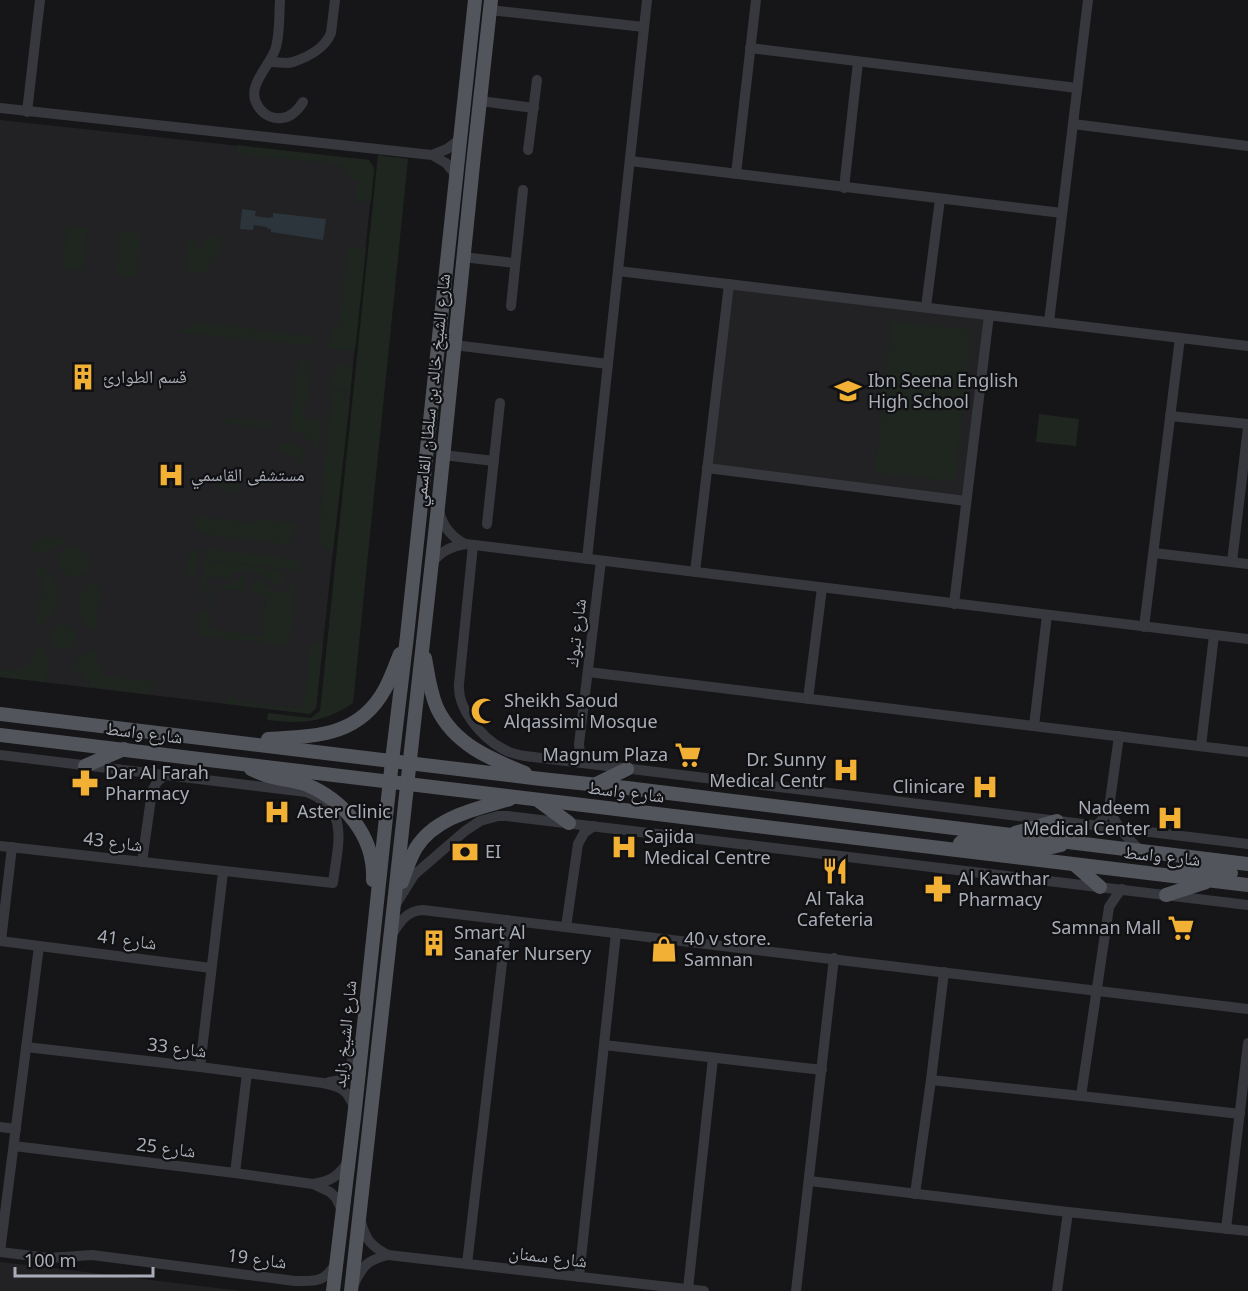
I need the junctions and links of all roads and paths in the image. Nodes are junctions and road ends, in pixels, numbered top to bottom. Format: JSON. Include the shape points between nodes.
{"nodes":[{"id":1,"x":40,"y":0,"type":"edge"},
{"id":2,"x":280,"y":0,"type":"edge"},
{"id":3,"x":335,"y":0,"type":"edge"},
{"id":4,"x":475,"y":0,"type":"edge"},
{"id":5,"x":647,"y":0,"type":"edge"},
{"id":6,"x":756,"y":0,"type":"edge"},
{"id":7,"x":1088,"y":0,"type":"edge"},
{"id":8,"x":491,"y":5,"type":"edge"},
{"id":9,"x":644,"y":27,"type":"junction"},
{"id":10,"x":750,"y":48,"type":"junction"},
{"id":11,"x":270,"y":62,"type":"junction"},
{"id":12,"x":858,"y":62,"type":"junction"},
{"id":13,"x":537,"y":80,"type":"dead end"},
{"id":14,"x":1077,"y":88,"type":"junction"},
{"id":15,"x":480,"y":101,"type":"junction"},
{"id":16,"x":303,"y":102,"type":"dead end"},
{"id":17,"x":0,"y":108,"type":"edge"},
{"id":18,"x":534,"y":108,"type":"junction"},
{"id":19,"x":27,"y":112,"type":"junction"},
{"id":20,"x":463,"y":115,"type":"junction"},
{"id":21,"x":1072,"y":124,"type":"junction"},
{"id":22,"x":460,"y":139,"type":"junction"},
{"id":23,"x":1248,"y":146,"type":"edge"},
{"id":24,"x":528,"y":150,"type":"dead end"},
{"id":25,"x":432,"y":155,"type":"junction"},
{"id":26,"x":474,"y":155,"type":"junction"},
{"id":27,"x":630,"y":161,"type":"junction"},
{"id":28,"x":736,"y":174,"type":"junction"},
{"id":29,"x":456,"y":175,"type":"junction"},
{"id":30,"x":843,"y":188,"type":"junction"},
{"id":31,"x":524,"y":190,"type":"dead end"},
{"id":32,"x":940,"y":199,"type":"junction"},
{"id":33,"x":1062,"y":213,"type":"junction"},
{"id":34,"x":463,"y":257,"type":"junction"},
{"id":35,"x":515,"y":263,"type":"junction"},
{"id":36,"x":618,"y":271,"type":"junction"},
{"id":37,"x":729,"y":284,"type":"junction"},
{"id":38,"x":511,"y":306,"type":"dead end"},
{"id":39,"x":926,"y":307,"type":"junction"},
{"id":40,"x":989,"y":315,"type":"junction"},
{"id":41,"x":1049,"y":322,"type":"junction"},
{"id":42,"x":1180,"y":338,"type":"junction"},
{"id":43,"x":454,"y":345,"type":"junction"},
{"id":44,"x":1248,"y":346,"type":"edge"},
{"id":45,"x":608,"y":364,"type":"junction"},
{"id":46,"x":500,"y":403,"type":"dead end"},
{"id":47,"x":1170,"y":416,"type":"junction"},
{"id":48,"x":1248,"y":426,"type":"edge"},
{"id":49,"x":443,"y":455,"type":"junction"},
{"id":50,"x":494,"y":461,"type":"junction"},
{"id":51,"x":707,"y":468,"type":"junction"},
{"id":52,"x":966,"y":501,"type":"junction"},
{"id":53,"x":438,"y":507,"type":"junction"},
{"id":54,"x":487,"y":524,"type":"dead end"},
{"id":55,"x":470,"y":545,"type":"junction"},
{"id":56,"x":1154,"y":553,"type":"junction"},
{"id":57,"x":587,"y":559,"type":"junction"},
{"id":58,"x":601,"y":561,"type":"junction"},
{"id":59,"x":1232,"y":562,"type":"junction"},
{"id":60,"x":1248,"y":564,"type":"edge"},
{"id":61,"x":431,"y":566,"type":"junction"},
{"id":62,"x":694,"y":572,"type":"junction"},
{"id":63,"x":822,"y":588,"type":"junction"},
{"id":64,"x":954,"y":604,"type":"junction"},
{"id":65,"x":1047,"y":615,"type":"junction"},
{"id":66,"x":1144,"y":627,"type":"junction"},
{"id":67,"x":1214,"y":635,"type":"junction"},
{"id":68,"x":407,"y":636,"type":"junction"},
{"id":69,"x":1248,"y":639,"type":"edge"},
{"id":70,"x":422,"y":643,"type":"junction"},
{"id":71,"x":588,"y":672,"type":"junction"},
{"id":72,"x":808,"y":699,"type":"junction"},
{"id":73,"x":0,"y":714,"type":"edge"},
{"id":74,"x":1034,"y":726,"type":"junction"},
{"id":75,"x":0,"y":735,"type":"edge"},
{"id":76,"x":1119,"y":736,"type":"junction"},
{"id":77,"x":250,"y":744,"type":"junction"},
{"id":78,"x":579,"y":744,"type":"junction"},
{"id":79,"x":1201,"y":746,"type":"junction"},
{"id":80,"x":124,"y":749,"type":"junction"},
{"id":81,"x":1248,"y":752,"type":"edge"},
{"id":82,"x":0,"y":755,"type":"edge"},
{"id":83,"x":392,"y":761,"type":"junction"},
{"id":84,"x":563,"y":761,"type":"junction"},
{"id":85,"x":239,"y":762,"type":"junction"},
{"id":86,"x":581,"y":762,"type":"junction"},
{"id":87,"x":410,"y":763,"type":"junction"},
{"id":88,"x":85,"y":766,"type":"junction"},
{"id":89,"x":627,"y":769,"type":"junction"},
{"id":90,"x":142,"y":772,"type":"junction"},
{"id":91,"x":165,"y":775,"type":"junction"},
{"id":92,"x":541,"y":779,"type":"junction"},
{"id":93,"x":390,"y":781,"type":"junction"},
{"id":94,"x":407,"y":783,"type":"junction"},
{"id":95,"x":594,"y":785,"type":"junction"},
{"id":96,"x":152,"y":791,"type":"junction"},
{"id":97,"x":318,"y":794,"type":"junction"},
{"id":98,"x":518,"y":797,"type":"junction"},
{"id":99,"x":537,"y":800,"type":"junction"},
{"id":100,"x":1108,"y":808,"type":"junction"},
{"id":101,"x":1057,"y":821,"type":"junction"},
{"id":102,"x":569,"y":823,"type":"junction"},
{"id":103,"x":594,"y":826,"type":"junction"},
{"id":104,"x":1096,"y":826,"type":"junction"},
{"id":105,"x":1119,"y":828,"type":"junction"},
{"id":106,"x":1010,"y":835,"type":"junction"},
{"id":107,"x":1069,"y":842,"type":"junction"},
{"id":108,"x":578,"y":844,"type":"junction"},
{"id":109,"x":1248,"y":844,"type":"edge"},
{"id":110,"x":0,"y":846,"type":"edge"},
{"id":111,"x":12,"y":848,"type":"junction"},
{"id":112,"x":1141,"y":851,"type":"junction"},
{"id":113,"x":965,"y":852,"type":"junction"},
{"id":114,"x":142,"y":862,"type":"junction"},
{"id":115,"x":1248,"y":864,"type":"edge"},
{"id":116,"x":1075,"y":865,"type":"junction"},
{"id":117,"x":223,"y":872,"type":"junction"},
{"id":118,"x":1248,"y":875,"type":"edge"},
{"id":119,"x":1172,"y":876,"type":"junction"},
{"id":120,"x":1211,"y":880,"type":"junction"},
{"id":121,"x":1248,"y":885,"type":"edge"},
{"id":122,"x":1100,"y":887,"type":"junction"},
{"id":123,"x":1122,"y":889,"type":"junction"},
{"id":124,"x":1166,"y":895,"type":"junction"},
{"id":125,"x":1248,"y":905,"type":"edge"},
{"id":126,"x":1109,"y":907,"type":"junction"},
{"id":127,"x":393,"y":910,"type":"junction"},
{"id":128,"x":507,"y":920,"type":"junction"},
{"id":129,"x":375,"y":921,"type":"junction"},
{"id":130,"x":566,"y":927,"type":"junction"},
{"id":131,"x":616,"y":933,"type":"junction"},
{"id":132,"x":390,"y":938,"type":"junction"},
{"id":133,"x":0,"y":941,"type":"edge"},
{"id":134,"x":39,"y":946,"type":"junction"},
{"id":135,"x":834,"y":958,"type":"junction"},
{"id":136,"x":211,"y":968,"type":"junction"},
{"id":137,"x":944,"y":972,"type":"junction"},
{"id":138,"x":1097,"y":990,"type":"junction"},
{"id":139,"x":1248,"y":1009,"type":"edge"},
{"id":140,"x":362,"y":1037,"type":"junction"},
{"id":141,"x":1248,"y":1042,"type":"edge"},
{"id":142,"x":604,"y":1046,"type":"junction"},
{"id":143,"x":26,"y":1047,"type":"junction"},
{"id":144,"x":713,"y":1058,"type":"junction"},
{"id":145,"x":200,"y":1067,"type":"junction"},
{"id":146,"x":822,"y":1070,"type":"junction"},
{"id":147,"x":247,"y":1073,"type":"junction"},
{"id":148,"x":931,"y":1080,"type":"junction"},
{"id":149,"x":323,"y":1083,"type":"junction"},
{"id":150,"x":1081,"y":1096,"type":"junction"},
{"id":151,"x":355,"y":1109,"type":"junction"},
{"id":152,"x":1240,"y":1114,"type":"junction"},
{"id":153,"x":0,"y":1127,"type":"edge"},
{"id":154,"x":16,"y":1129,"type":"junction"},
{"id":155,"x":14,"y":1146,"type":"junction"},
{"id":156,"x":349,"y":1161,"type":"junction"},
{"id":157,"x":235,"y":1173,"type":"junction"},
{"id":158,"x":810,"y":1181,"type":"junction"},
{"id":159,"x":314,"y":1184,"type":"junction"},
{"id":160,"x":915,"y":1194,"type":"junction"},
{"id":161,"x":1068,"y":1212,"type":"junction"},
{"id":162,"x":343,"y":1213,"type":"junction"},
{"id":163,"x":359,"y":1216,"type":"junction"},
{"id":164,"x":1226,"y":1229,"type":"junction"},
{"id":165,"x":1248,"y":1231,"type":"edge"},
{"id":166,"x":0,"y":1252,"type":"edge"},
{"id":167,"x":388,"y":1255,"type":"junction"},
{"id":168,"x":338,"y":1260,"type":"junction"},
{"id":169,"x":467,"y":1264,"type":"junction"},
{"id":170,"x":579,"y":1277,"type":"junction"},
{"id":171,"x":295,"y":1281,"type":"junction"},
{"id":172,"x":610,"y":1286,"type":"edge"},
{"id":173,"x":688,"y":1289,"type":"junction"},
{"id":174,"x":316,"y":1291,"type":"edge"},
{"id":175,"x":333,"y":1291,"type":"edge"},
{"id":176,"x":351,"y":1291,"type":"edge"},
{"id":177,"x":704,"y":1291,"type":"edge"},
{"id":178,"x":796,"y":1291,"type":"edge"},
{"id":179,"x":1057,"y":1291,"type":"edge"}],
"edges":[{"from":1,"to":19,"type":"street"},
{"from":2,"to":11,"type":"street","via":[[276,47]]},
{"from":3,"to":11,"type":"street","via":[[331,33],[322,46],[293,62]]},
{"from":4,"to":20,"type":"main road","name":"شارع الشيخ خالد بن سلطان القاسمي"},
{"from":5,"to":9,"type":"street"},
{"from":6,"to":10,"type":"street"},
{"from":7,"to":14,"type":"street"},
{"from":8,"to":9,"type":"street"},
{"from":8,"to":15,"type":"main road","name":"شارع الشيخ خالد بن سلطان القاسمي"},
{"from":9,"to":27,"type":"street"},
{"from":10,"to":12,"type":"street"},
{"from":10,"to":28,"type":"street"},
{"from":11,"to":16,"type":"street","via":[[255,86],[260,110],[284,118]]},
{"from":12,"to":14,"type":"street"},
{"from":12,"to":30,"type":"street"},
{"from":13,"to":18,"type":"street"},
{"from":14,"to":21,"type":"street"},
{"from":15,"to":18,"type":"street"},
{"from":15,"to":26,"type":"main road","name":"شارع الشيخ خالد بن سلطان القاسمي"},
{"from":17,"to":19,"type":"street"},
{"from":18,"to":24,"type":"street"},
{"from":19,"to":25,"type":"street"},
{"from":20,"to":22,"type":"main road","name":"شارع الشيخ خالد بن سلطان القاسمي"},
{"from":20,"to":26,"type":"main road","via":[[466,152]]},
{"from":21,"to":23,"type":"street"},
{"from":21,"to":33,"type":"street"},
{"from":22,"to":25,"type":"street"},
{"from":22,"to":29,"type":"main road","name":"شارع الشيخ خالد بن سلطان القاسمي"},
{"from":25,"to":29,"type":"street"},
{"from":26,"to":34,"type":"main road","name":"شارع الشيخ خالد بن سلطان القاسمي"},
{"from":27,"to":28,"type":"street"},
{"from":27,"to":36,"type":"street"},
{"from":28,"to":30,"type":"street"},
{"from":29,"to":68,"type":"main road","name":"شارع الشيخ خالد بن سلطان القاسمي"},
{"from":30,"to":32,"type":"street"},
{"from":31,"to":35,"type":"street"},
{"from":32,"to":33,"type":"street"},
{"from":32,"to":39,"type":"street"},
{"from":33,"to":41,"type":"street"},
{"from":34,"to":35,"type":"street"},
{"from":34,"to":43,"type":"main road","name":"شارع الشيخ خالد بن سلطان القاسمي"},
{"from":35,"to":38,"type":"street"},
{"from":36,"to":37,"type":"street"},
{"from":36,"to":45,"type":"street"},
{"from":37,"to":39,"type":"street"},
{"from":37,"to":51,"type":"street"},
{"from":39,"to":40,"type":"street"},
{"from":40,"to":41,"type":"street"},
{"from":40,"to":52,"type":"street"},
{"from":41,"to":42,"type":"street"},
{"from":42,"to":44,"type":"street"},
{"from":42,"to":47,"type":"street"},
{"from":43,"to":45,"type":"street"},
{"from":43,"to":49,"type":"main road","name":"شارع الشيخ خالد بن سلطان القاسمي"},
{"from":45,"to":57,"type":"street"},
{"from":46,"to":50,"type":"street"},
{"from":47,"to":48,"type":"street"},
{"from":47,"to":56,"type":"street"},
{"from":48,"to":59,"type":"street"},
{"from":49,"to":50,"type":"street"},
{"from":49,"to":53,"type":"main road","name":"شارع الشيخ خالد بن سلطان القاسمي"},
{"from":50,"to":54,"type":"street"},
{"from":51,"to":52,"type":"street"},
{"from":51,"to":62,"type":"street"},
{"from":52,"to":64,"type":"street"},
{"from":53,"to":55,"type":"street","via":[[448,533]]},
{"from":53,"to":61,"type":"main road","name":"شارع الشيخ خالد بن سلطان القاسمي"},
{"from":55,"to":57,"type":"street"},
{"from":55,"to":61,"type":"street","via":[[449,548]]},
{"from":55,"to":84,"type":"street","via":[[459,684],[462,706],[486,736],[504,750]]},
{"from":56,"to":59,"type":"street"},
{"from":56,"to":66,"type":"street"},
{"from":57,"to":58,"type":"street"},
{"from":58,"to":62,"type":"street"},
{"from":58,"to":71,"type":"street","name":"شارع تبوك"},
{"from":59,"to":60,"type":"street"},
{"from":61,"to":70,"type":"main road","name":"شارع الشيخ خالد بن سلطان القاسمي"},
{"from":62,"to":63,"type":"street"},
{"from":63,"to":64,"type":"street"},
{"from":63,"to":72,"type":"street"},
{"from":64,"to":65,"type":"street"},
{"from":65,"to":66,"type":"street"},
{"from":65,"to":74,"type":"street"},
{"from":66,"to":67,"type":"street"},
{"from":67,"to":69,"type":"street"},
{"from":67,"to":79,"type":"street"},
{"from":68,"to":77,"type":"main road","via":[[384,691],[370,710],[351,724],[330,733]]},
{"from":68,"to":83,"type":"main road","name":"شارع الشيخ خالد بن سلطان القاسمي"},
{"from":70,"to":87,"type":"main road","name":"شارع الشيخ خالد بن سلطان القاسمي"},
{"from":70,"to":92,"type":"main road","via":[[435,701],[457,736],[483,754]]},
{"from":71,"to":72,"type":"street"},
{"from":71,"to":78,"type":"street","name":"شارع تبوك"},
{"from":72,"to":74,"type":"street"},
{"from":73,"to":77,"type":"main road","name":"شارع واسط"},
{"from":74,"to":76,"type":"street"},
{"from":75,"to":80,"type":"main road","name":"شارع واسط"},
{"from":76,"to":79,"type":"street"},
{"from":76,"to":100,"type":"street"},
{"from":77,"to":83,"type":"main road","name":"شارع واسط"},
{"from":78,"to":84,"type":"street"},
{"from":78,"to":86,"type":"street","name":"شارع تبوك"},
{"from":79,"to":81,"type":"street"},
{"from":80,"to":85,"type":"main road","name":"شارع واسط"},
{"from":80,"to":88,"type":"main road"},
{"from":82,"to":88,"type":"street"},
{"from":83,"to":87,"type":"main road","name":"شارع واسط"},
{"from":83,"to":93,"type":"main road","name":"شارع الشيخ خالد بن سلطان القاسمي"},
{"from":84,"to":86,"type":"street"},
{"from":85,"to":93,"type":"main road","name":"شارع واسط"},
{"from":85,"to":97,"type":"main road","via":[[269,776],[299,782]]},
{"from":86,"to":89,"type":"street"},
{"from":87,"to":92,"type":"main road","name":"شارع واسط"},
{"from":87,"to":94,"type":"main road","name":"شارع الشيخ خالد بن سلطان القاسمي"},
{"from":88,"to":90,"type":"street"},
{"from":89,"to":95,"type":"main road"},
{"from":89,"to":101,"type":"street"},
{"from":90,"to":91,"type":"street"},
{"from":90,"to":96,"type":"street"},
{"from":91,"to":96,"type":"street"},
{"from":91,"to":97,"type":"street"},
{"from":92,"to":95,"type":"main road","name":"شارع واسط"},
{"from":93,"to":94,"type":"main road","name":"شارع واسط"},
{"from":93,"to":129,"type":"main road","name":"شارع الشيخ زايد"},
{"from":94,"to":98,"type":"main road","name":"شارع واسط"},
{"from":94,"to":127,"type":"main road","name":"شارع الشيخ زايد"},
{"from":95,"to":106,"type":"main road","name":"شارع واسط"},
{"from":96,"to":114,"type":"street"},
{"from":97,"to":117,"type":"street","name":"شارع 43","via":[[338,823],[333,884]]},
{"from":97,"to":129,"type":"main road","via":[[344,808],[367,845]]},
{"from":98,"to":99,"type":"main road","name":"شارع واسط"},
{"from":98,"to":127,"type":"main road","via":[[456,816],[429,833],[411,857]]},
{"from":99,"to":102,"type":"main road"},
{"from":99,"to":113,"type":"main road","name":"شارع واسط"},
{"from":100,"to":104,"type":"street"},
{"from":100,"to":105,"type":"street"},
{"from":101,"to":104,"type":"street"},
{"from":101,"to":106,"type":"main road"},
{"from":102,"to":103,"type":"street"},
{"from":102,"to":108,"type":"street"},
{"from":102,"to":127,"type":"street","via":[[507,816],[480,821],[414,875]]},
{"from":103,"to":108,"type":"street"},
{"from":103,"to":122,"type":"street"},
{"from":104,"to":105,"type":"street"},
{"from":105,"to":109,"type":"street"},
{"from":105,"to":112,"type":"street"},
{"from":106,"to":107,"type":"main road","name":"شارع واسط"},
{"from":107,"to":112,"type":"main road","name":"شارع واسط"},
{"from":107,"to":113,"type":"main road","via":[[1043,848],[964,840],[960,845]]},
{"from":108,"to":130,"type":"street"},
{"from":110,"to":111,"type":"street","name":"شارع 43"},
{"from":111,"to":114,"type":"street","name":"شارع 43"},
{"from":111,"to":133,"type":"street"},
{"from":112,"to":115,"type":"main road","name":"شارع واسط"},
{"from":113,"to":116,"type":"main road","name":"شارع واسط"},
{"from":114,"to":117,"type":"street","name":"شارع 43"},
{"from":116,"to":119,"type":"main road","name":"شارع واسط"},
{"from":116,"to":122,"type":"main road"},
{"from":117,"to":136,"type":"street"},
{"from":118,"to":119,"type":"main road","via":[[1193,868]]},
{"from":119,"to":120,"type":"main road","name":"شارع واسط"},
{"from":120,"to":121,"type":"main road","name":"شارع واسط"},
{"from":120,"to":124,"type":"main road"},
{"from":122,"to":123,"type":"street"},
{"from":122,"to":126,"type":"street"},
{"from":123,"to":124,"type":"street"},
{"from":123,"to":126,"type":"street"},
{"from":124,"to":125,"type":"street"},
{"from":126,"to":138,"type":"street"},
{"from":127,"to":132,"type":"main road","name":"شارع الشيخ زايد"},
{"from":128,"to":130,"type":"street"},
{"from":128,"to":132,"type":"street","via":[[416,910],[405,916]]},
{"from":128,"to":169,"type":"street"},
{"from":129,"to":140,"type":"main road","name":"شارع الشيخ زايد"},
{"from":130,"to":131,"type":"street"},
{"from":131,"to":135,"type":"street"},
{"from":131,"to":142,"type":"street"},
{"from":132,"to":163,"type":"main road","name":"شارع الشيخ زايد"},
{"from":133,"to":134,"type":"street","name":"شارع 41"},
{"from":134,"to":136,"type":"street","name":"شارع 41"},
{"from":134,"to":143,"type":"street"},
{"from":135,"to":137,"type":"street"},
{"from":135,"to":146,"type":"street"},
{"from":136,"to":145,"type":"street"},
{"from":137,"to":138,"type":"street"},
{"from":137,"to":148,"type":"street"},
{"from":138,"to":139,"type":"street"},
{"from":138,"to":150,"type":"street"},
{"from":140,"to":149,"type":"street","name":"شارع 33","via":[[348,1075]]},
{"from":140,"to":151,"type":"main road","name":"شارع الشيخ زايد"},
{"from":141,"to":152,"type":"street"},
{"from":142,"to":144,"type":"street"},
{"from":142,"to":170,"type":"street"},
{"from":143,"to":145,"type":"street","name":"شارع 33"},
{"from":143,"to":154,"type":"street"},
{"from":144,"to":146,"type":"street"},
{"from":144,"to":173,"type":"street"},
{"from":145,"to":147,"type":"street","name":"شارع 33"},
{"from":146,"to":158,"type":"street"},
{"from":147,"to":149,"type":"street","name":"شارع 33"},
{"from":147,"to":157,"type":"street"},
{"from":148,"to":150,"type":"street"},
{"from":148,"to":160,"type":"street"},
{"from":149,"to":151,"type":"street","name":"شارع 33","via":[[344,1090]]},
{"from":150,"to":152,"type":"street"},
{"from":151,"to":156,"type":"main road","name":"شارع الشيخ زايد"},
{"from":152,"to":164,"type":"street"},
{"from":153,"to":154,"type":"street"},
{"from":154,"to":155,"type":"street"},
{"from":155,"to":157,"type":"street","name":"شارع 25"},
{"from":155,"to":166,"type":"street"},
{"from":156,"to":159,"type":"street","via":[[334,1178]]},
{"from":156,"to":162,"type":"main road","name":"شارع الشيخ زايد"},
{"from":157,"to":159,"type":"street","name":"شارع 25"},
{"from":158,"to":160,"type":"street"},
{"from":158,"to":178,"type":"street"},
{"from":159,"to":162,"type":"street","name":"شارع 25","via":[[330,1192]]},
{"from":160,"to":161,"type":"street"},
{"from":161,"to":164,"type":"street"},
{"from":161,"to":179,"type":"street"},
{"from":162,"to":168,"type":"main road","name":"شارع الشيخ زايد"},
{"from":163,"to":167,"type":"street","via":[[369,1242]]},
{"from":163,"to":176,"type":"main road","name":"شارع الشيخ زايد"},
{"from":164,"to":165,"type":"street"},
{"from":166,"to":171,"type":"street","name":"شارع 19","via":[[49,1258],[92,1255]]},
{"from":167,"to":169,"type":"street","name":"شارع سمنان"},
{"from":167,"to":176,"type":"street","via":[[366,1264]]},
{"from":168,"to":171,"type":"street","via":[[323,1278]]},
{"from":168,"to":175,"type":"main road","name":"شارع الشيخ زايد"},
{"from":169,"to":170,"type":"street","name":"شارع سمنان"},
{"from":170,"to":172,"type":"street","name":"شارع سمنان"},
{"from":171,"to":174,"type":"street"},
{"from":172,"to":173,"type":"street","name":"شارع سمنان"},
{"from":173,"to":177,"type":"street","name":"شارع سمنان"}]}
